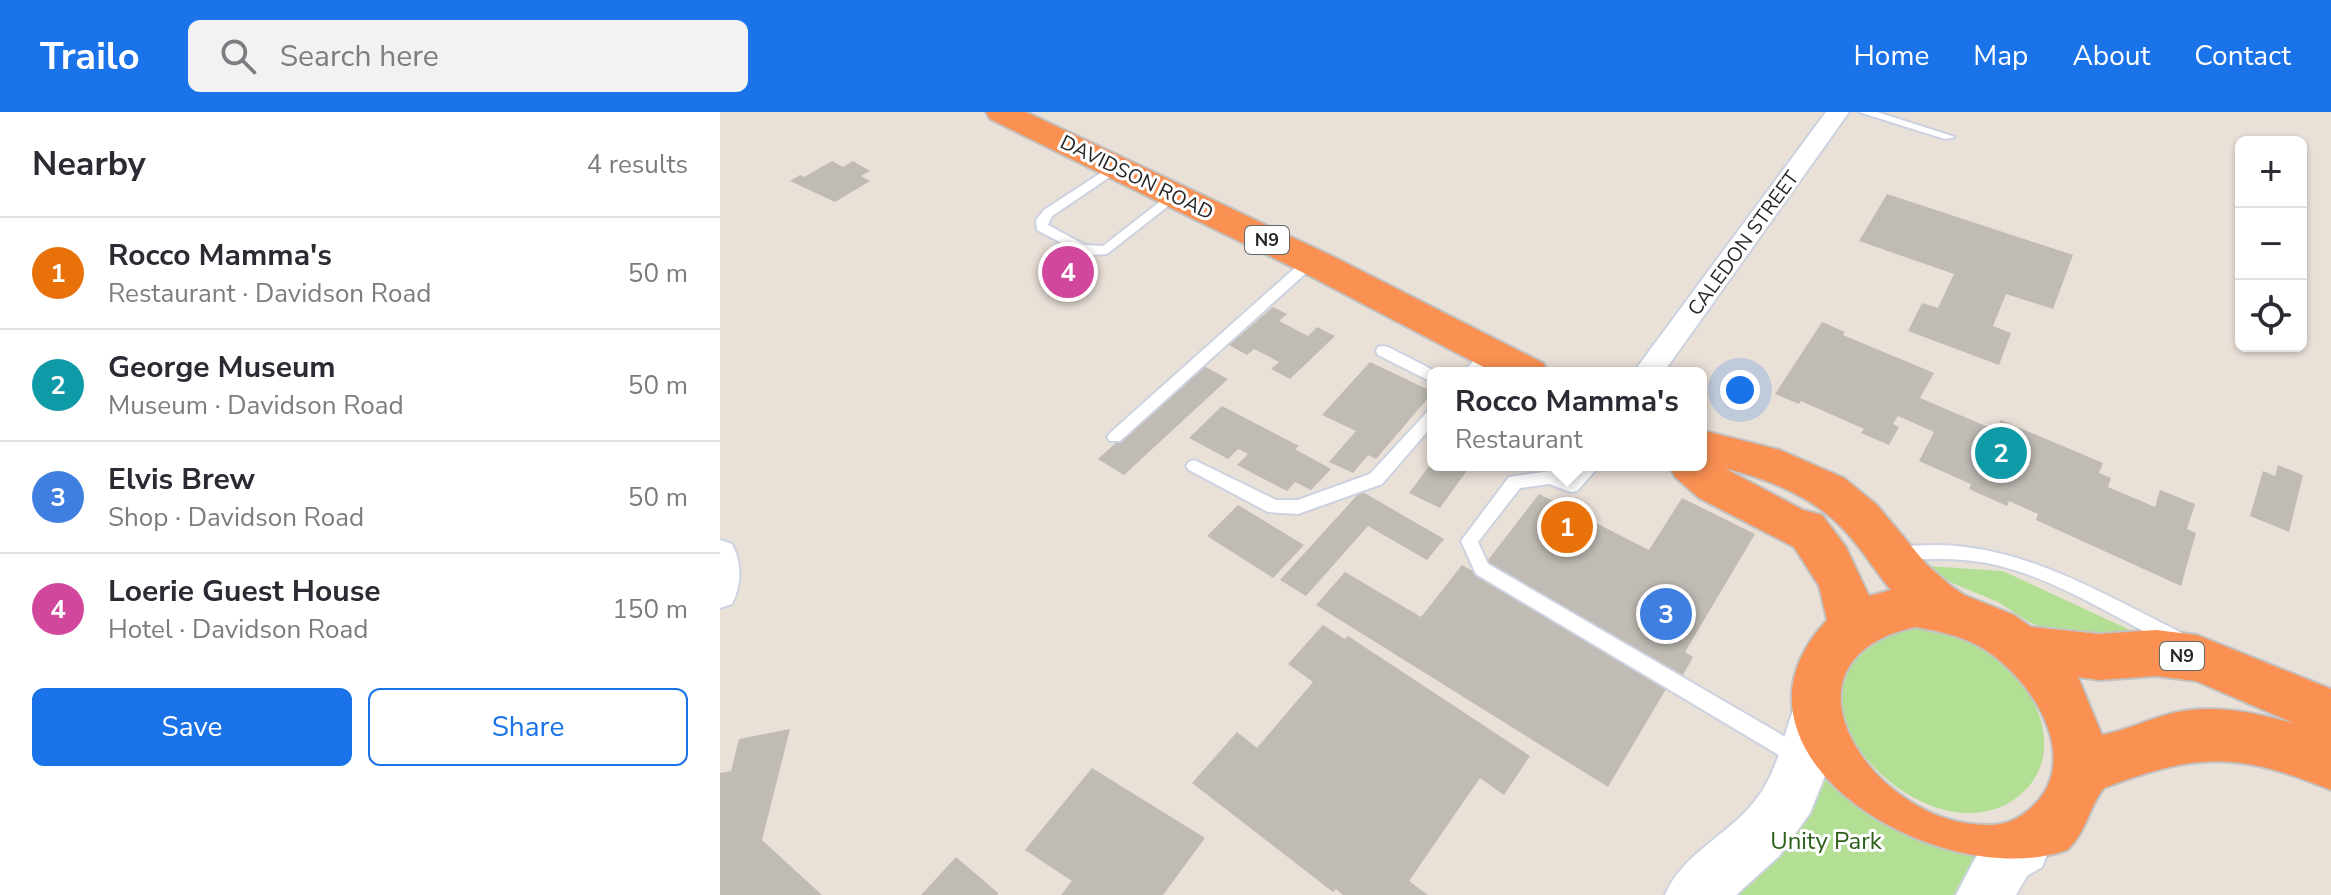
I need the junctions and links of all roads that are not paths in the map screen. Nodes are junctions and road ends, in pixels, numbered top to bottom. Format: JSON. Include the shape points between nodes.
{"nodes":[{"id":1,"x":1001,"y":112,"type":"edge"},
{"id":2,"x":1838,"y":112,"type":"edge"},
{"id":3,"x":1865,"y":112,"type":"edge"},
{"id":4,"x":1949,"y":137,"type":"dead end"},
{"id":5,"x":1116,"y":167,"type":"junction"},
{"id":6,"x":1175,"y":196,"type":"junction"},
{"id":7,"x":1311,"y":261,"type":"junction"},
{"id":8,"x":1383,"y":351,"type":"dead end"},
{"id":9,"x":1479,"y":363,"type":"edge"},
{"id":10,"x":1499,"y":367,"type":"edge"},
{"id":11,"x":1651,"y":367,"type":"edge"},
{"id":12,"x":1427,"y":373,"type":"edge"},
{"id":13,"x":1427,"y":422,"type":"edge"},
{"id":14,"x":1115,"y":437,"type":"dead end"},
{"id":15,"x":1707,"y":448,"type":"edge"},
{"id":16,"x":1194,"y":466,"type":"dead end"},
{"id":17,"x":1586,"y":471,"type":"edge"},
{"id":18,"x":1697,"y":471,"type":"edge"},
{"id":19,"x":1887,"y":553,"type":"junction"},
{"id":20,"x":720,"y":554,"type":"edge"},
{"id":21,"x":720,"y":593,"type":"edge"},
{"id":22,"x":1948,"y":611,"type":"junction"},
{"id":23,"x":1851,"y":626,"type":"junction"},
{"id":24,"x":2021,"y":648,"type":"junction"},
{"id":25,"x":2223,"y":666,"type":"junction"},
{"id":26,"x":2331,"y":716,"type":"edge"},
{"id":27,"x":1811,"y":736,"type":"junction"},
{"id":28,"x":2331,"y":764,"type":"edge"},
{"id":29,"x":2079,"y":774,"type":"junction"},
{"id":30,"x":2022,"y":847,"type":"junction"},
{"id":31,"x":1694,"y":895,"type":"edge"},
{"id":32,"x":1985,"y":895,"type":"edge"}],
"edges":[{"from":1,"to":5,"type":"highway","name":"DAVIDSON ROAD","number":"N9"},
{"from":2,"to":11,"type":"street","name":"CALEDON STREET"},
{"from":3,"to":4,"type":"lane"},
{"from":5,"to":6,"type":"highway","name":"DAVIDSON ROAD","number":"N9"},
{"from":5,"to":6,"type":"lane","via":[[1048,213],[1041,227],[1097,253]]},
{"from":6,"to":7,"type":"highway","name":"DAVIDSON ROAD","number":"N9"},
{"from":7,"to":9,"type":"highway","name":"DAVIDSON ROAD","number":"N9"},
{"from":7,"to":14,"type":"lane"},
{"from":8,"to":12,"type":"lane"},
{"from":9,"to":10,"type":"highway","name":"DAVIDSON ROAD","number":"N9"},
{"from":13,"to":16,"type":"lane","via":[[1376,479],[1298,507],[1274,507]]},
{"from":15,"to":19,"type":"highway","number":"N9","via":[[1810,481],[1847,504]]},
{"from":17,"to":27,"type":"lane","via":[[1571,486],[1550,477],[1515,482],[1469,541],[1482,569]]},
{"from":18,"to":23,"type":"highway","via":[[1714,485],[1800,530],[1806,528],[1836,572],[1851,609]]},
{"from":19,"to":22,"type":"highway","number":"N9","via":[[1914,587]]},
{"from":19,"to":25,"type":"lane","via":[[1948,552],[2005,560],[2080,592]]},
{"from":20,"to":21,"type":"street"},
{"from":22,"to":23,"type":"highway","number":"N9","via":[[1895,608]]},
{"from":22,"to":24,"type":"highway","number":"N9","via":[[1995,630]]},
{"from":23,"to":27,"type":"highway","number":"N9","via":[[1819,672]]},
{"from":24,"to":25,"type":"highway","number":"N9","via":[[2099,657],[2172,654]]},
{"from":24,"to":29,"type":"highway","number":"N9","via":[[2047,674],[2071,715]]},
{"from":25,"to":26,"type":"highway","number":"N9"},
{"from":27,"to":30,"type":"highway","number":"N9","via":[[1825,744],[1858,796],[1901,830],[1953,849],[1998,853]]},
{"from":27,"to":31,"type":"main road","via":[[1788,800],[1771,825]]},
{"from":28,"to":29,"type":"highway","via":[[2258,741],[2181,737],[2091,763]]},
{"from":29,"to":30,"type":"highway","number":"N9","via":[[2061,818],[2044,836]]},
{"from":30,"to":32,"type":"main road","via":[[2007,856]]}]}
